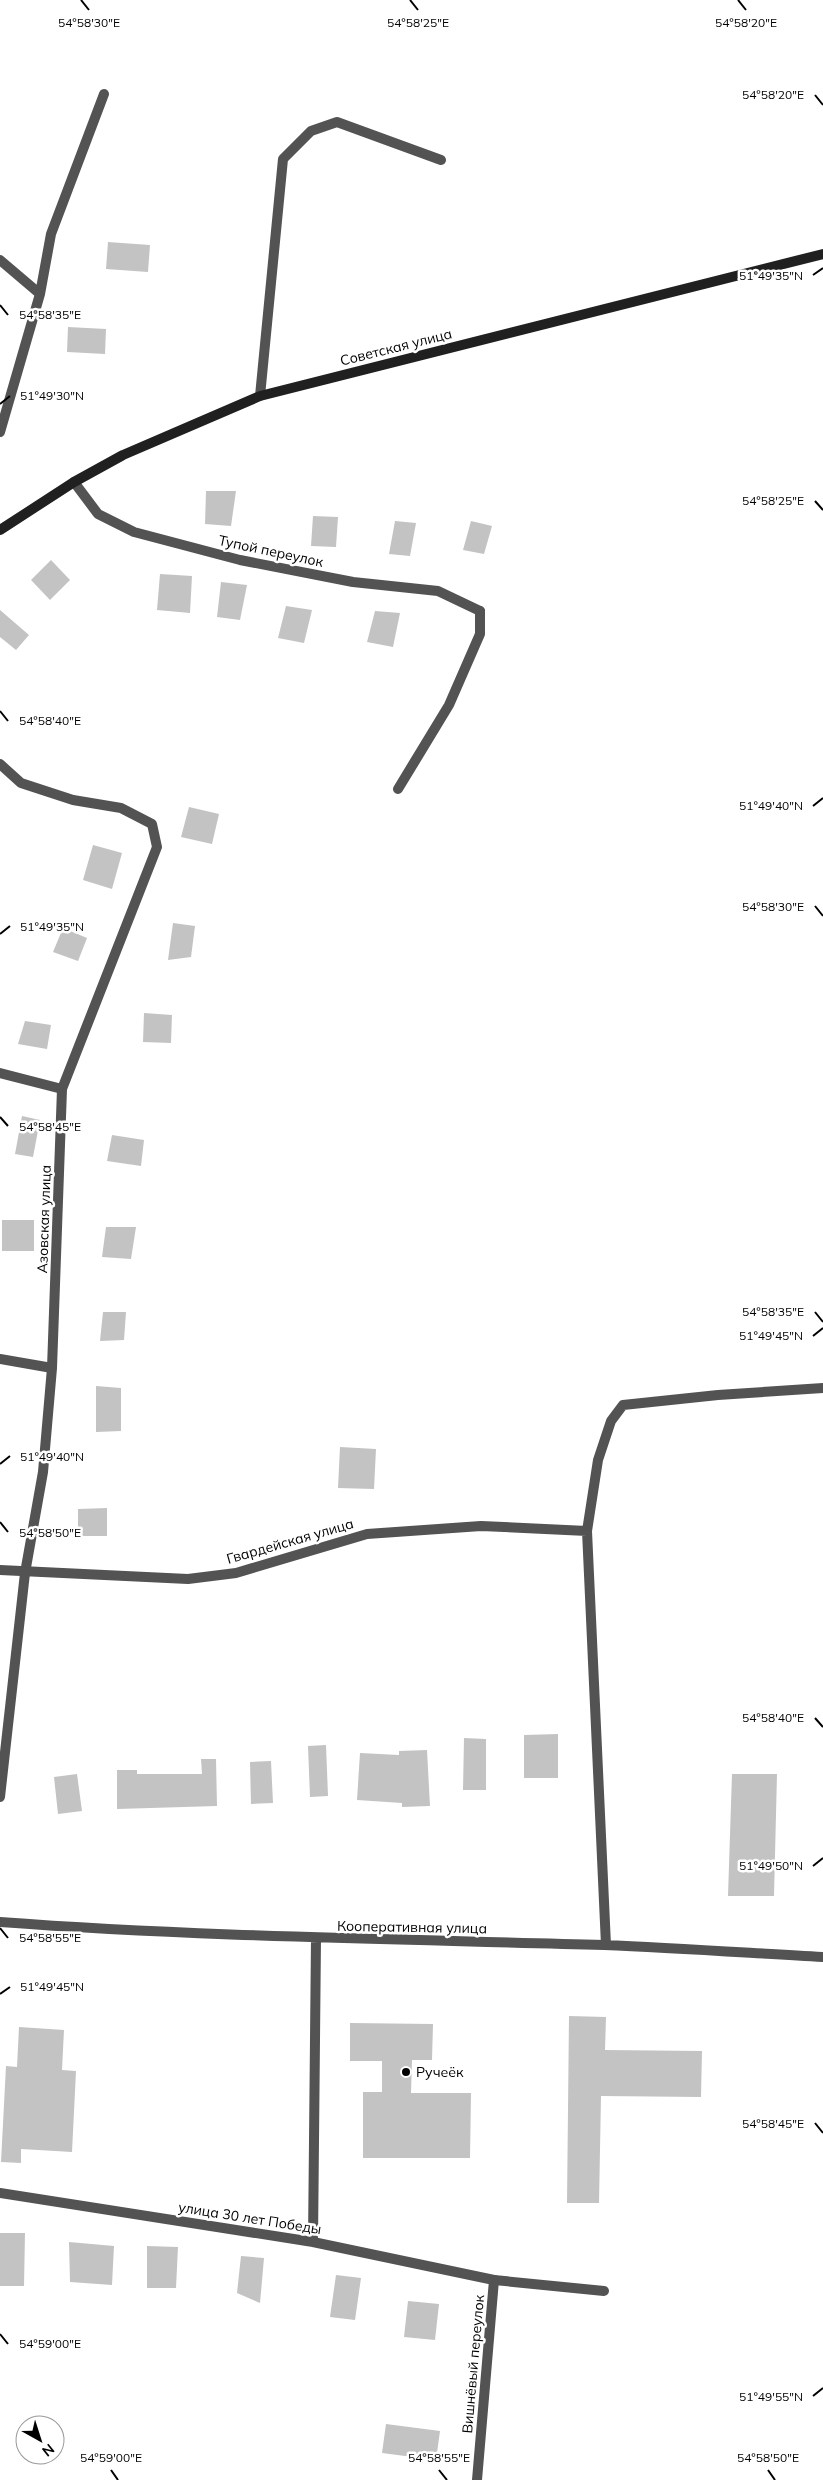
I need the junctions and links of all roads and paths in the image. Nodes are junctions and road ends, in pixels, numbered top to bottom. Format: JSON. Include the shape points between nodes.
{"nodes":[{"id":1,"x":104,"y":94,"type":"dead end"},
{"id":2,"x":442,"y":160,"type":"dead end"},
{"id":3,"x":823,"y":254,"type":"edge"},
{"id":4,"x":0,"y":260,"type":"edge"},
{"id":5,"x":40,"y":294,"type":"junction"},
{"id":6,"x":260,"y":396,"type":"junction"},
{"id":7,"x":0,"y":432,"type":"edge"},
{"id":8,"x":74,"y":482,"type":"junction"},
{"id":9,"x":0,"y":530,"type":"edge"},
{"id":10,"x":0,"y":764,"type":"edge"},
{"id":11,"x":398,"y":789,"type":"dead end"},
{"id":12,"x":0,"y":1074,"type":"edge"},
{"id":13,"x":62,"y":1089,"type":"junction"},
{"id":14,"x":0,"y":1359,"type":"edge"},
{"id":15,"x":52,"y":1368,"type":"junction"},
{"id":16,"x":823,"y":1388,"type":"edge"},
{"id":17,"x":588,"y":1531,"type":"junction"},
{"id":18,"x":0,"y":1570,"type":"edge"},
{"id":19,"x":24,"y":1573,"type":"junction"},
{"id":20,"x":0,"y":1797,"type":"edge"},
{"id":21,"x":0,"y":1922,"type":"edge"},
{"id":22,"x":316,"y":1938,"type":"junction"},
{"id":23,"x":606,"y":1945,"type":"junction"},
{"id":24,"x":823,"y":1957,"type":"edge"},
{"id":25,"x":0,"y":2193,"type":"edge"},
{"id":26,"x":313,"y":2242,"type":"junction"},
{"id":27,"x":494,"y":2280,"type":"junction"},
{"id":28,"x":604,"y":2291,"type":"dead end"},
{"id":29,"x":477,"y":2480,"type":"edge"}],
"edges":[{"from":1,"to":5,"type":"street","via":[[51,234]]},
{"from":2,"to":6,"type":"street","via":[[337,122],[311,131],[283,158]]},
{"from":3,"to":6,"type":"street","name":"Советская улица"},
{"from":4,"to":5,"type":"street"},
{"from":5,"to":7,"type":"street"},
{"from":6,"to":8,"type":"street","name":"Советская улица","via":[[123,455]]},
{"from":8,"to":9,"type":"street","name":"Советская улица"},
{"from":8,"to":11,"type":"street","name":"Тупой переулок","via":[[98,514],[134,532],[240,560],[344,581],[438,591],[480,611],[480,634],[449,705]]},
{"from":10,"to":13,"type":"street","name":"Азовская улица","via":[[21,783],[73,800],[121,808],[152,824],[157,847]]},
{"from":12,"to":13,"type":"street"},
{"from":13,"to":15,"type":"street","name":"Азовская улица"},
{"from":14,"to":15,"type":"street"},
{"from":15,"to":19,"type":"street","name":"Азовская улица","via":[[43,1472]]},
{"from":16,"to":17,"type":"street","via":[[623,1405],[611,1420],[598,1460]]},
{"from":17,"to":19,"type":"street","name":"Гвардейская улица","via":[[481,1526],[366,1534],[236,1573],[188,1579]]},
{"from":17,"to":23,"type":"street"},
{"from":18,"to":19,"type":"street","name":"Гвардейская улица"},
{"from":19,"to":20,"type":"street","name":"Азовская улица"},
{"from":21,"to":22,"type":"street","name":"Кооперативная улица"},
{"from":22,"to":23,"type":"street","name":"Кооперативная улица"},
{"from":22,"to":26,"type":"street"},
{"from":23,"to":24,"type":"street","name":"Кооперативная улица"},
{"from":25,"to":26,"type":"street","name":"улица 30 лет Победы"},
{"from":26,"to":27,"type":"street","name":"улица 30 лет Победы"},
{"from":27,"to":28,"type":"street","name":"улица 30 лет Победы"},
{"from":27,"to":29,"type":"street","name":"Вишнёвый переулок"}]}
